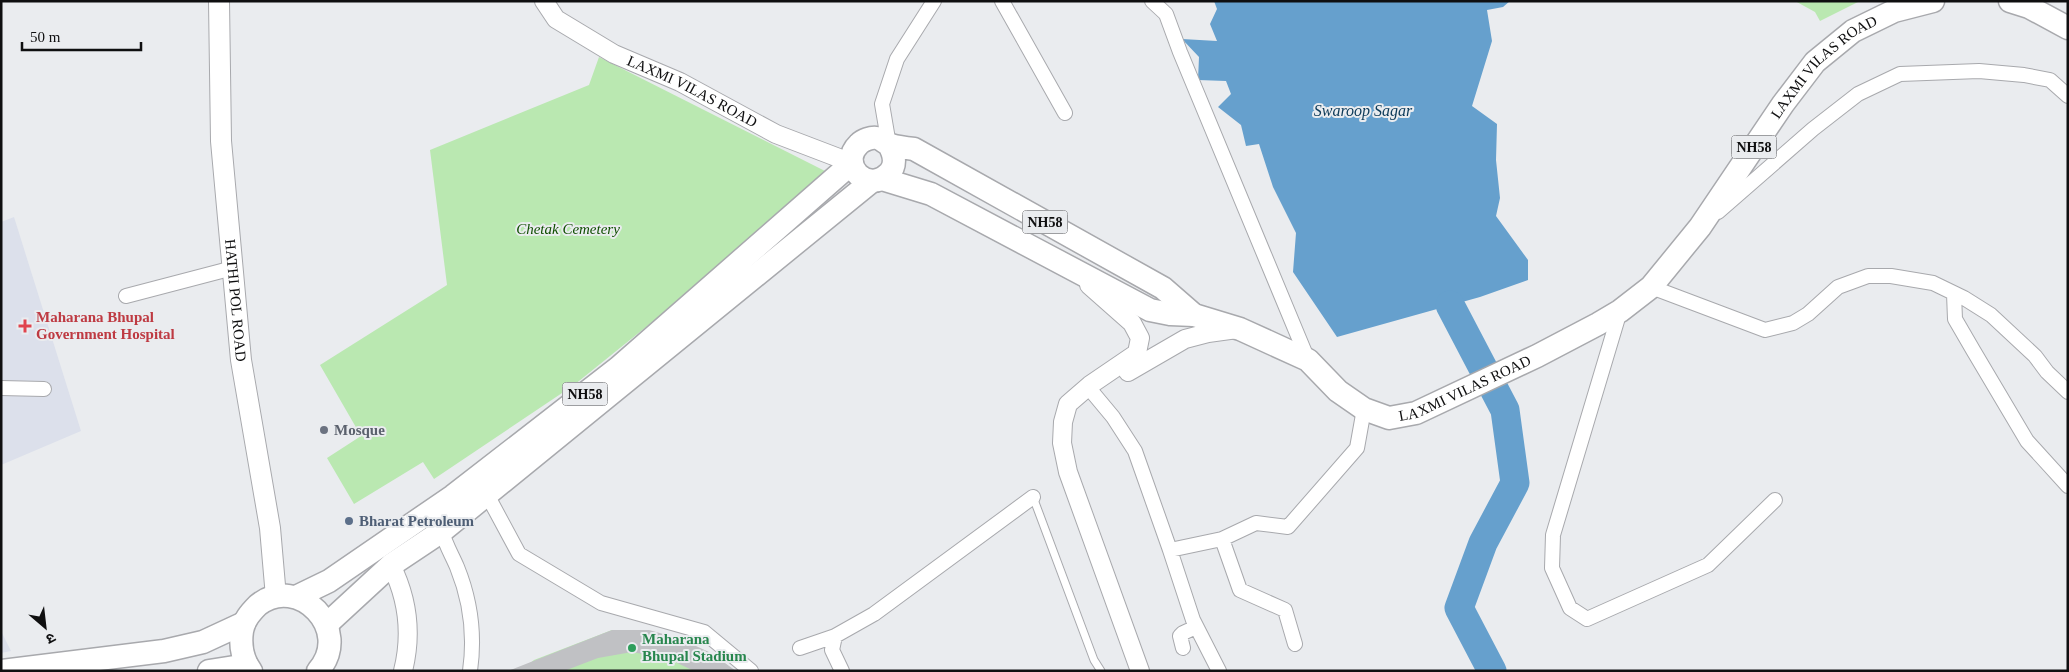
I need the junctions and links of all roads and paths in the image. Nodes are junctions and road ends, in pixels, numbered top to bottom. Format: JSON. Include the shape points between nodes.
{"nodes":[{"id":1,"x":219,"y":1,"type":"edge"},
{"id":2,"x":544,"y":1,"type":"edge"},
{"id":3,"x":934,"y":1,"type":"edge"},
{"id":4,"x":1002,"y":1,"type":"edge"},
{"id":5,"x":1152,"y":1,"type":"edge"},
{"id":6,"x":1933,"y":1,"type":"edge"},
{"id":7,"x":2010,"y":1,"type":"edge"},
{"id":8,"x":2068,"y":28,"type":"edge"},
{"id":9,"x":2068,"y":96,"type":"edge"},
{"id":10,"x":1065,"y":113,"type":"dead end"},
{"id":11,"x":889,"y":145,"type":"junction"},
{"id":12,"x":852,"y":163,"type":"junction"},
{"id":13,"x":877,"y":180,"type":"junction"},
{"id":14,"x":1700,"y":227,"type":"junction"},
{"id":15,"x":1064,"y":264,"type":"junction"},
{"id":16,"x":233,"y":268,"type":"junction"},
{"id":17,"x":1651,"y":288,"type":"junction"},
{"id":18,"x":1954,"y":294,"type":"junction"},
{"id":19,"x":126,"y":296,"type":"dead end"},
{"id":20,"x":1620,"y":311,"type":"junction"},
{"id":21,"x":1194,"y":315,"type":"junction"},
{"id":22,"x":1240,"y":329,"type":"junction"},
{"id":23,"x":1308,"y":360,"type":"junction"},
{"id":24,"x":1,"y":388,"type":"edge"},
{"id":25,"x":44,"y":389,"type":"dead end"},
{"id":26,"x":2068,"y":392,"type":"edge"},
{"id":27,"x":1093,"y":393,"type":"junction"},
{"id":28,"x":1364,"y":410,"type":"junction"},
{"id":29,"x":1063,"y":422,"type":"junction"},
{"id":30,"x":482,"y":485,"type":"junction"},
{"id":31,"x":2068,"y":486,"type":"edge"},
{"id":32,"x":1033,"y":497,"type":"joint"},
{"id":33,"x":1775,"y":500,"type":"dead end"},
{"id":34,"x":442,"y":531,"type":"junction"},
{"id":35,"x":1222,"y":539,"type":"junction"},
{"id":36,"x":1170,"y":550,"type":"junction"},
{"id":37,"x":391,"y":566,"type":"junction"},
{"id":38,"x":286,"y":597,"type":"junction"},
{"id":39,"x":244,"y":623,"type":"junction"},
{"id":40,"x":327,"y":624,"type":"junction"},
{"id":41,"x":1196,"y":627,"type":"junction"},
{"id":42,"x":835,"y":636,"type":"junction"},
{"id":43,"x":1295,"y":644,"type":"dead end"},
{"id":44,"x":800,"y":648,"type":"dead end"},
{"id":45,"x":1183,"y":648,"type":"dead end"},
{"id":46,"x":249,"y":668,"type":"edge"},
{"id":47,"x":2,"y":671,"type":"edge"},
{"id":48,"x":209,"y":671,"type":"edge"},
{"id":49,"x":318,"y":671,"type":"edge"},
{"id":50,"x":403,"y":671,"type":"edge"},
{"id":51,"x":470,"y":671,"type":"edge"},
{"id":52,"x":751,"y":671,"type":"edge"},
{"id":53,"x":842,"y":671,"type":"edge"},
{"id":54,"x":1101,"y":671,"type":"edge"},
{"id":55,"x":1140,"y":671,"type":"edge"},
{"id":56,"x":1219,"y":671,"type":"edge"}],
"edges":[{"from":1,"to":16,"type":"main road","name":"HATHI POL ROAD","via":[[221,141]]},
{"from":2,"to":12,"type":"street","name":"LAXMI VILAS ROAD","via":[[556,19],[614,54],[680,82],[776,134]]},
{"from":3,"to":11,"type":"street","via":[[898,59],[882,104]]},
{"from":4,"to":10,"type":"street"},
{"from":5,"to":23,"type":"street","via":[[1166,14]]},
{"from":6,"to":14,"type":"highway","name":"LAXMI VILAS ROAD","number":"NH58","via":[[1894,11],[1853,31],[1815,62]]},
{"from":7,"to":8,"type":"highway","via":[[2029,7]]},
{"from":9,"to":14,"type":"street","via":[[2050,80],[2024,75],[1979,71],[1900,74],[1850,100]]},
{"from":11,"to":12,"type":"highway","name":"LAXMI VILAS ROAD","number":"NH58","via":[[877,138],[863,140],[854,150]]},
{"from":11,"to":13,"type":"highway","number":"NH58","via":[[894,154],[894,164],[890,173]]},
{"from":11,"to":21,"type":"highway","name":"LAXMI VILAS ROAD","number":"NH58","via":[[914,149],[1163,288]]},
{"from":12,"to":13,"type":"highway","name":"LAXMI VILAS ROAD","number":"NH58","via":[[855,172],[863,178]]},
{"from":12,"to":30,"type":"highway","number":"NH58"},
{"from":13,"to":15,"type":"highway","number":"NH58","via":[[931,194]]},
{"from":13,"to":30,"type":"highway","number":"NH58"},
{"from":14,"to":17,"type":"highway","name":"LAXMI VILAS ROAD","number":"NH58"},
{"from":15,"to":21,"type":"highway","number":"NH58","via":[[1150,310]]},
{"from":15,"to":29,"type":"street","via":[[1132,323],[1140,338],[1138,353],[1068,404]]},
{"from":16,"to":19,"type":"street"},
{"from":16,"to":38,"type":"main road","name":"HATHI POL ROAD","via":[[241,360],[270,528]]},
{"from":17,"to":18,"type":"street","via":[[1765,330],[1793,323],[1838,287],[1868,276],[1891,276],[1932,283]]},
{"from":17,"to":20,"type":"highway","name":"LAXMI VILAS ROAD","number":"NH58"},
{"from":18,"to":26,"type":"street","via":[[1991,315]]},
{"from":18,"to":31,"type":"street","via":[[1955,319],[2027,441]]},
{"from":20,"to":28,"type":"highway","name":"LAXMI VILAS ROAD","number":"NH58","via":[[1494,377],[1416,413],[1389,418]]},
{"from":20,"to":33,"type":"street","via":[[1552,535],[1552,568],[1570,608],[1587,619],[1708,565]]},
{"from":21,"to":22,"type":"highway","name":"LAXMI VILAS ROAD","number":"NH58"},
{"from":22,"to":23,"type":"highway","name":"LAXMI VILAS ROAD","number":"NH58"},
{"from":22,"to":27,"type":"street","via":[[1185,340]]},
{"from":23,"to":28,"type":"highway","name":"LAXMI VILAS ROAD","number":"NH58","via":[[1338,391]]},
{"from":24,"to":25,"type":"street"},
{"from":27,"to":29,"type":"street","via":[[1073,408]]},
{"from":27,"to":36,"type":"street","via":[[1135,450]]},
{"from":28,"to":35,"type":"street","via":[[1356,448],[1288,527],[1256,524]]},
{"from":29,"to":55,"type":"street","via":[[1062,443],[1068,472]]},
{"from":30,"to":34,"type":"highway","number":"NH58"},
{"from":30,"to":38,"type":"highway","number":"NH58","via":[[329,581]]},
{"from":30,"to":52,"type":"street","via":[[519,554],[600,603],[704,632]]},
{"from":32,"to":42,"type":"street","via":[[874,614]]},
{"from":32,"to":54,"type":"lane","via":[[1094,660]]},
{"from":34,"to":37,"type":"highway","number":"NH58"},
{"from":34,"to":51,"type":"street","via":[[465,590],[470,613]]},
{"from":35,"to":36,"type":"street"},
{"from":35,"to":43,"type":"street","via":[[1240,590],[1285,610]]},
{"from":36,"to":41,"type":"street"},
{"from":37,"to":40,"type":"highway","number":"NH58"},
{"from":37,"to":50,"type":"street","via":[[403,596],[408,625],[408,652]]},
{"from":38,"to":39,"type":"highway","number":"NH58","via":[[262,602]]},
{"from":38,"to":40,"type":"highway","via":[[314,607]]},
{"from":39,"to":46,"type":"highway","via":[[240,644]]},
{"from":39,"to":47,"type":"highway","number":"NH58","via":[[202,642],[164,651]]},
{"from":40,"to":49,"type":"highway","via":[[330,646]]},
{"from":41,"to":45,"type":"street","via":[[1180,636]]},
{"from":41,"to":56,"type":"street"},
{"from":42,"to":44,"type":"street"},
{"from":42,"to":53,"type":"street","via":[[832,650]]},
{"from":46,"to":48,"type":"highway"}]}
